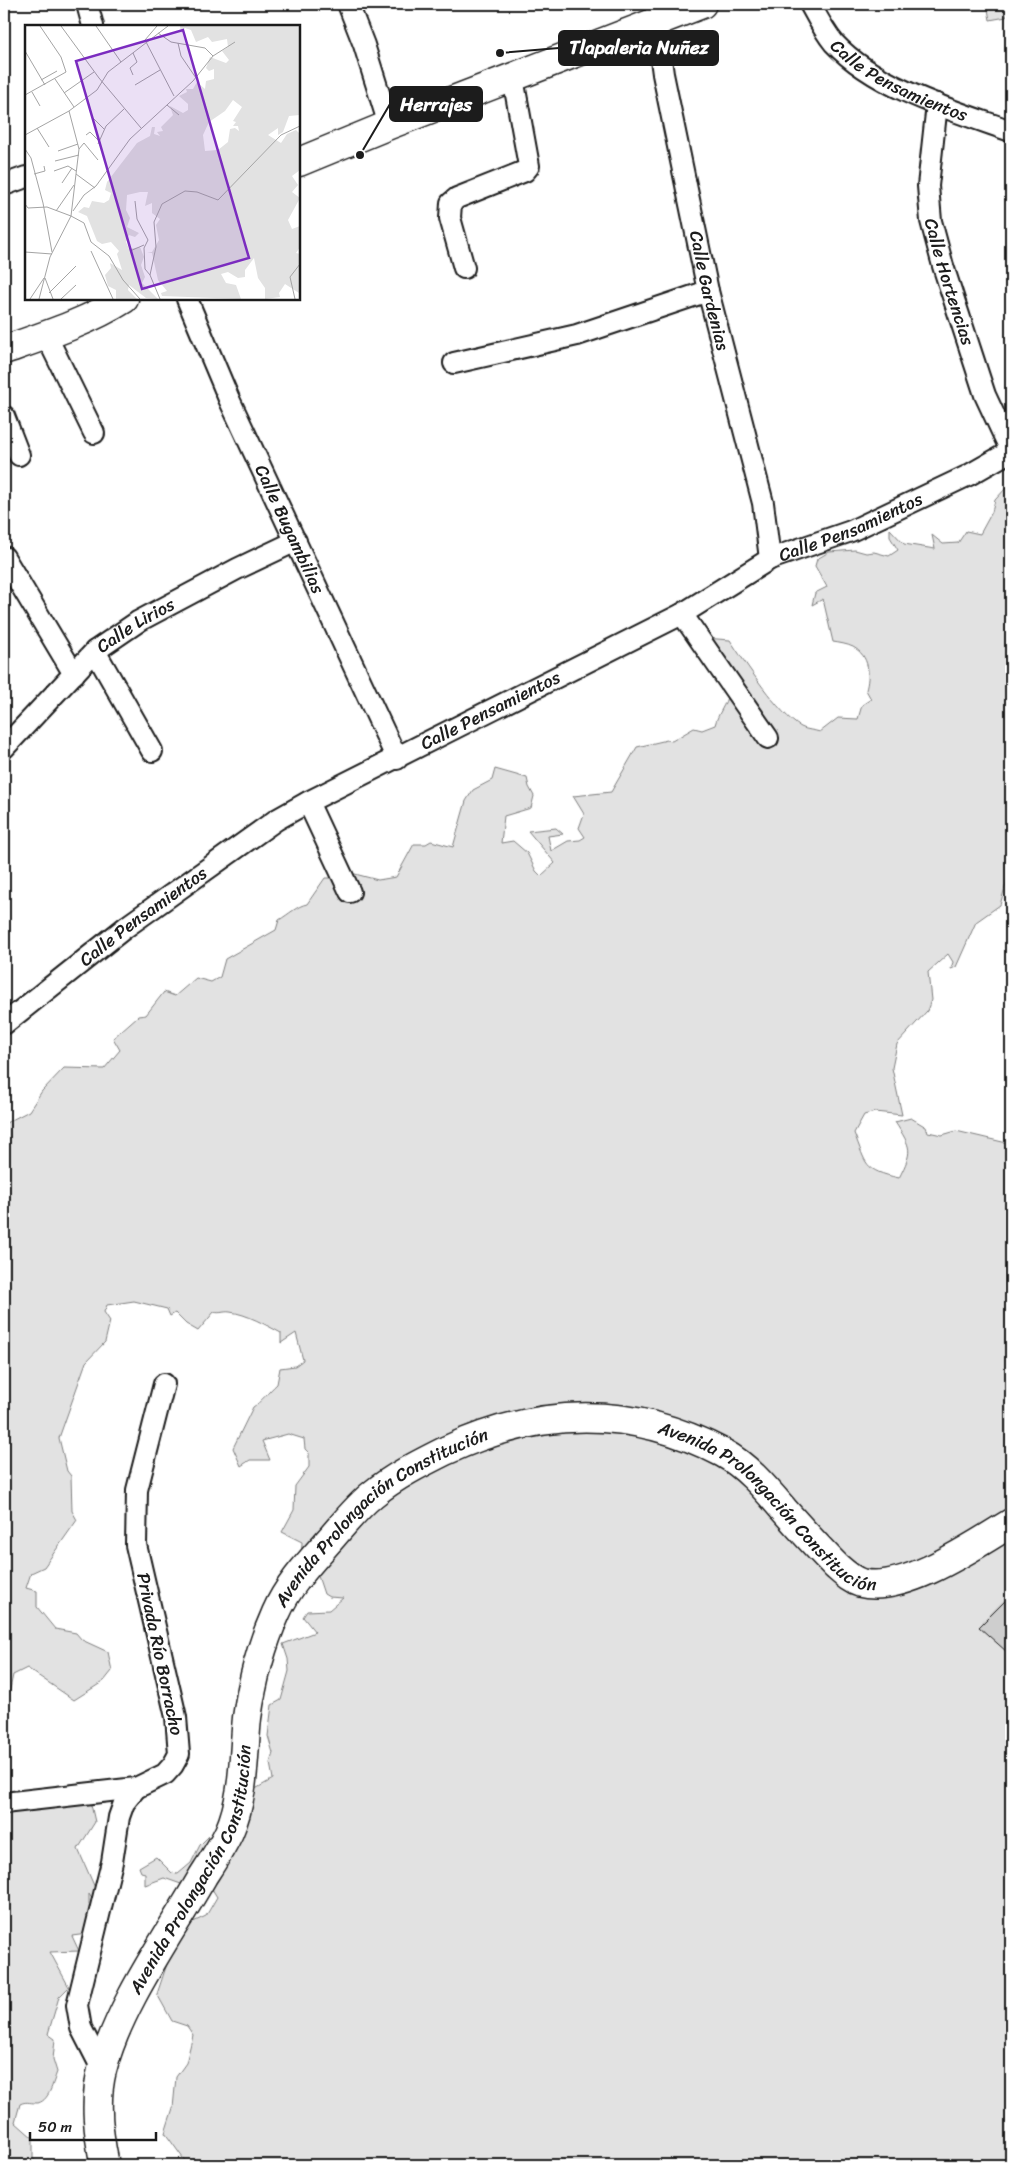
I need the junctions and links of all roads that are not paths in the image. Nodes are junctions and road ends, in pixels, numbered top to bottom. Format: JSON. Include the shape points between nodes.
{"nodes":[{"id":1,"x":87,"y":4,"type":"edge"},
{"id":2,"x":348,"y":4,"type":"edge"},
{"id":3,"x":702,"y":4,"type":"edge"},
{"id":4,"x":810,"y":4,"type":"edge"},
{"id":5,"x":656,"y":13,"type":"edge"},
{"id":6,"x":93,"y":25,"type":"edge"},
{"id":7,"x":513,"y":78,"type":"junction"},
{"id":8,"x":937,"y":104,"type":"junction"},
{"id":9,"x":389,"y":124,"type":"junction"},
{"id":10,"x":1011,"y":131,"type":"edge"},
{"id":11,"x":300,"y":162,"type":"edge"},
{"id":12,"x":25,"y":177,"type":"edge"},
{"id":13,"x":4,"y":185,"type":"edge"},
{"id":14,"x":464,"y":268,"type":"dead end"},
{"id":15,"x":708,"y":291,"type":"junction"},
{"id":16,"x":122,"y":300,"type":"edge"},
{"id":17,"x":186,"y":300,"type":"edge"},
{"id":18,"x":46,"y":335,"type":"junction"},
{"id":19,"x":4,"y":350,"type":"edge"},
{"id":20,"x":454,"y":363,"type":"dead end"},
{"id":21,"x":4,"y":416,"type":"edge"},
{"id":22,"x":94,"y":433,"type":"dead end"},
{"id":23,"x":1011,"y":451,"type":"edge"},
{"id":24,"x":19,"y":455,"type":"dead end"},
{"id":25,"x":296,"y":541,"type":"junction"},
{"id":26,"x":4,"y":557,"type":"edge"},
{"id":27,"x":770,"y":559,"type":"junction"},
{"id":28,"x":682,"y":614,"type":"junction"},
{"id":29,"x":95,"y":651,"type":"junction"},
{"id":30,"x":74,"y":674,"type":"junction"},
{"id":31,"x":768,"y":738,"type":"dead end"},
{"id":32,"x":4,"y":748,"type":"edge"},
{"id":33,"x":152,"y":751,"type":"dead end"},
{"id":34,"x":397,"y":758,"type":"junction"},
{"id":35,"x":308,"y":802,"type":"junction"},
{"id":36,"x":350,"y":892,"type":"dead end"},
{"id":37,"x":4,"y":1024,"type":"edge"},
{"id":38,"x":164,"y":1384,"type":"dead end"},
{"id":39,"x":1011,"y":1523,"type":"edge"},
{"id":40,"x":136,"y":1788,"type":"junction"},
{"id":41,"x":4,"y":1803,"type":"edge"},
{"id":42,"x":102,"y":2069,"type":"junction"},
{"id":43,"x":105,"y":2165,"type":"edge"}],
"edges":[{"from":1,"to":6,"type":"street"},
{"from":2,"to":9,"type":"street"},
{"from":3,"to":5,"type":"main road"},
{"from":4,"to":8,"type":"street","name":"Calle Pensamientos","via":[[834,42],[851,58],[877,76]]},
{"from":5,"to":7,"type":"main road"},
{"from":5,"to":15,"type":"street","name":"Calle Gardenias","via":[[665,83]]},
{"from":7,"to":9,"type":"main road"},
{"from":7,"to":14,"type":"street","via":[[529,166],[525,171],[451,203],[450,218]]},
{"from":8,"to":10,"type":"street","name":"Calle Pensamientos"},
{"from":8,"to":23,"type":"street","name":"Calle Hortencias","via":[[928,186],[931,221],[985,395]]},
{"from":9,"to":11,"type":"main road"},
{"from":12,"to":13,"type":"street"},
{"from":15,"to":20,"type":"street","via":[[577,335]]},
{"from":15,"to":27,"type":"street","name":"Calle Gardenias","via":[[763,503]]},
{"from":16,"to":18,"type":"main road"},
{"from":17,"to":25,"type":"street","name":"Calle Bugambilias"},
{"from":18,"to":19,"type":"main road"},
{"from":18,"to":22,"type":"street"},
{"from":21,"to":24,"type":"street"},
{"from":23,"to":27,"type":"street","name":"Calle Pensamientos","via":[[961,479],[851,531]]},
{"from":25,"to":29,"type":"street","name":"Calle Lirios","via":[[237,568],[138,621]]},
{"from":25,"to":34,"type":"street","name":"Calle Bugambilias"},
{"from":26,"to":30,"type":"street"},
{"from":27,"to":28,"type":"street","name":"Calle Pensamientos"},
{"from":28,"to":31,"type":"street"},
{"from":28,"to":34,"type":"street","name":"Calle Pensamientos"},
{"from":29,"to":30,"type":"street","name":"Calle Lirios"},
{"from":29,"to":33,"type":"street"},
{"from":30,"to":32,"type":"street","name":"Calle Lirios"},
{"from":34,"to":35,"type":"street","name":"Calle Pensamientos"},
{"from":35,"to":36,"type":"street"},
{"from":35,"to":37,"type":"street","name":"Calle Pensamientos","via":[[276,820],[126,927]]},
{"from":38,"to":40,"type":"street","name":"Privada Río Borracho","via":[[137,1490],[136,1545],[176,1717],[180,1754],[165,1774]]},
{"from":39,"to":42,"type":"main road","name":"Avenida Prolongación Constitución","via":[[940,1564],[903,1581],[874,1585],[848,1577],[758,1481],[726,1455],[687,1436],[656,1426],[610,1417],[551,1419],[490,1433],[414,1466],[370,1496],[346,1520],[315,1554],[275,1614],[252,1681],[242,1786],[228,1834],[136,1991],[118,2025]]},
{"from":40,"to":41,"type":"street"},
{"from":40,"to":42,"type":"street","name":"Privada Río Borracho","via":[[124,1803],[119,1817],[112,1862],[77,2005],[81,2028]]},
{"from":42,"to":43,"type":"main road","name":"Avenida Prolongación Constitución","via":[[98,2131]]}]}
